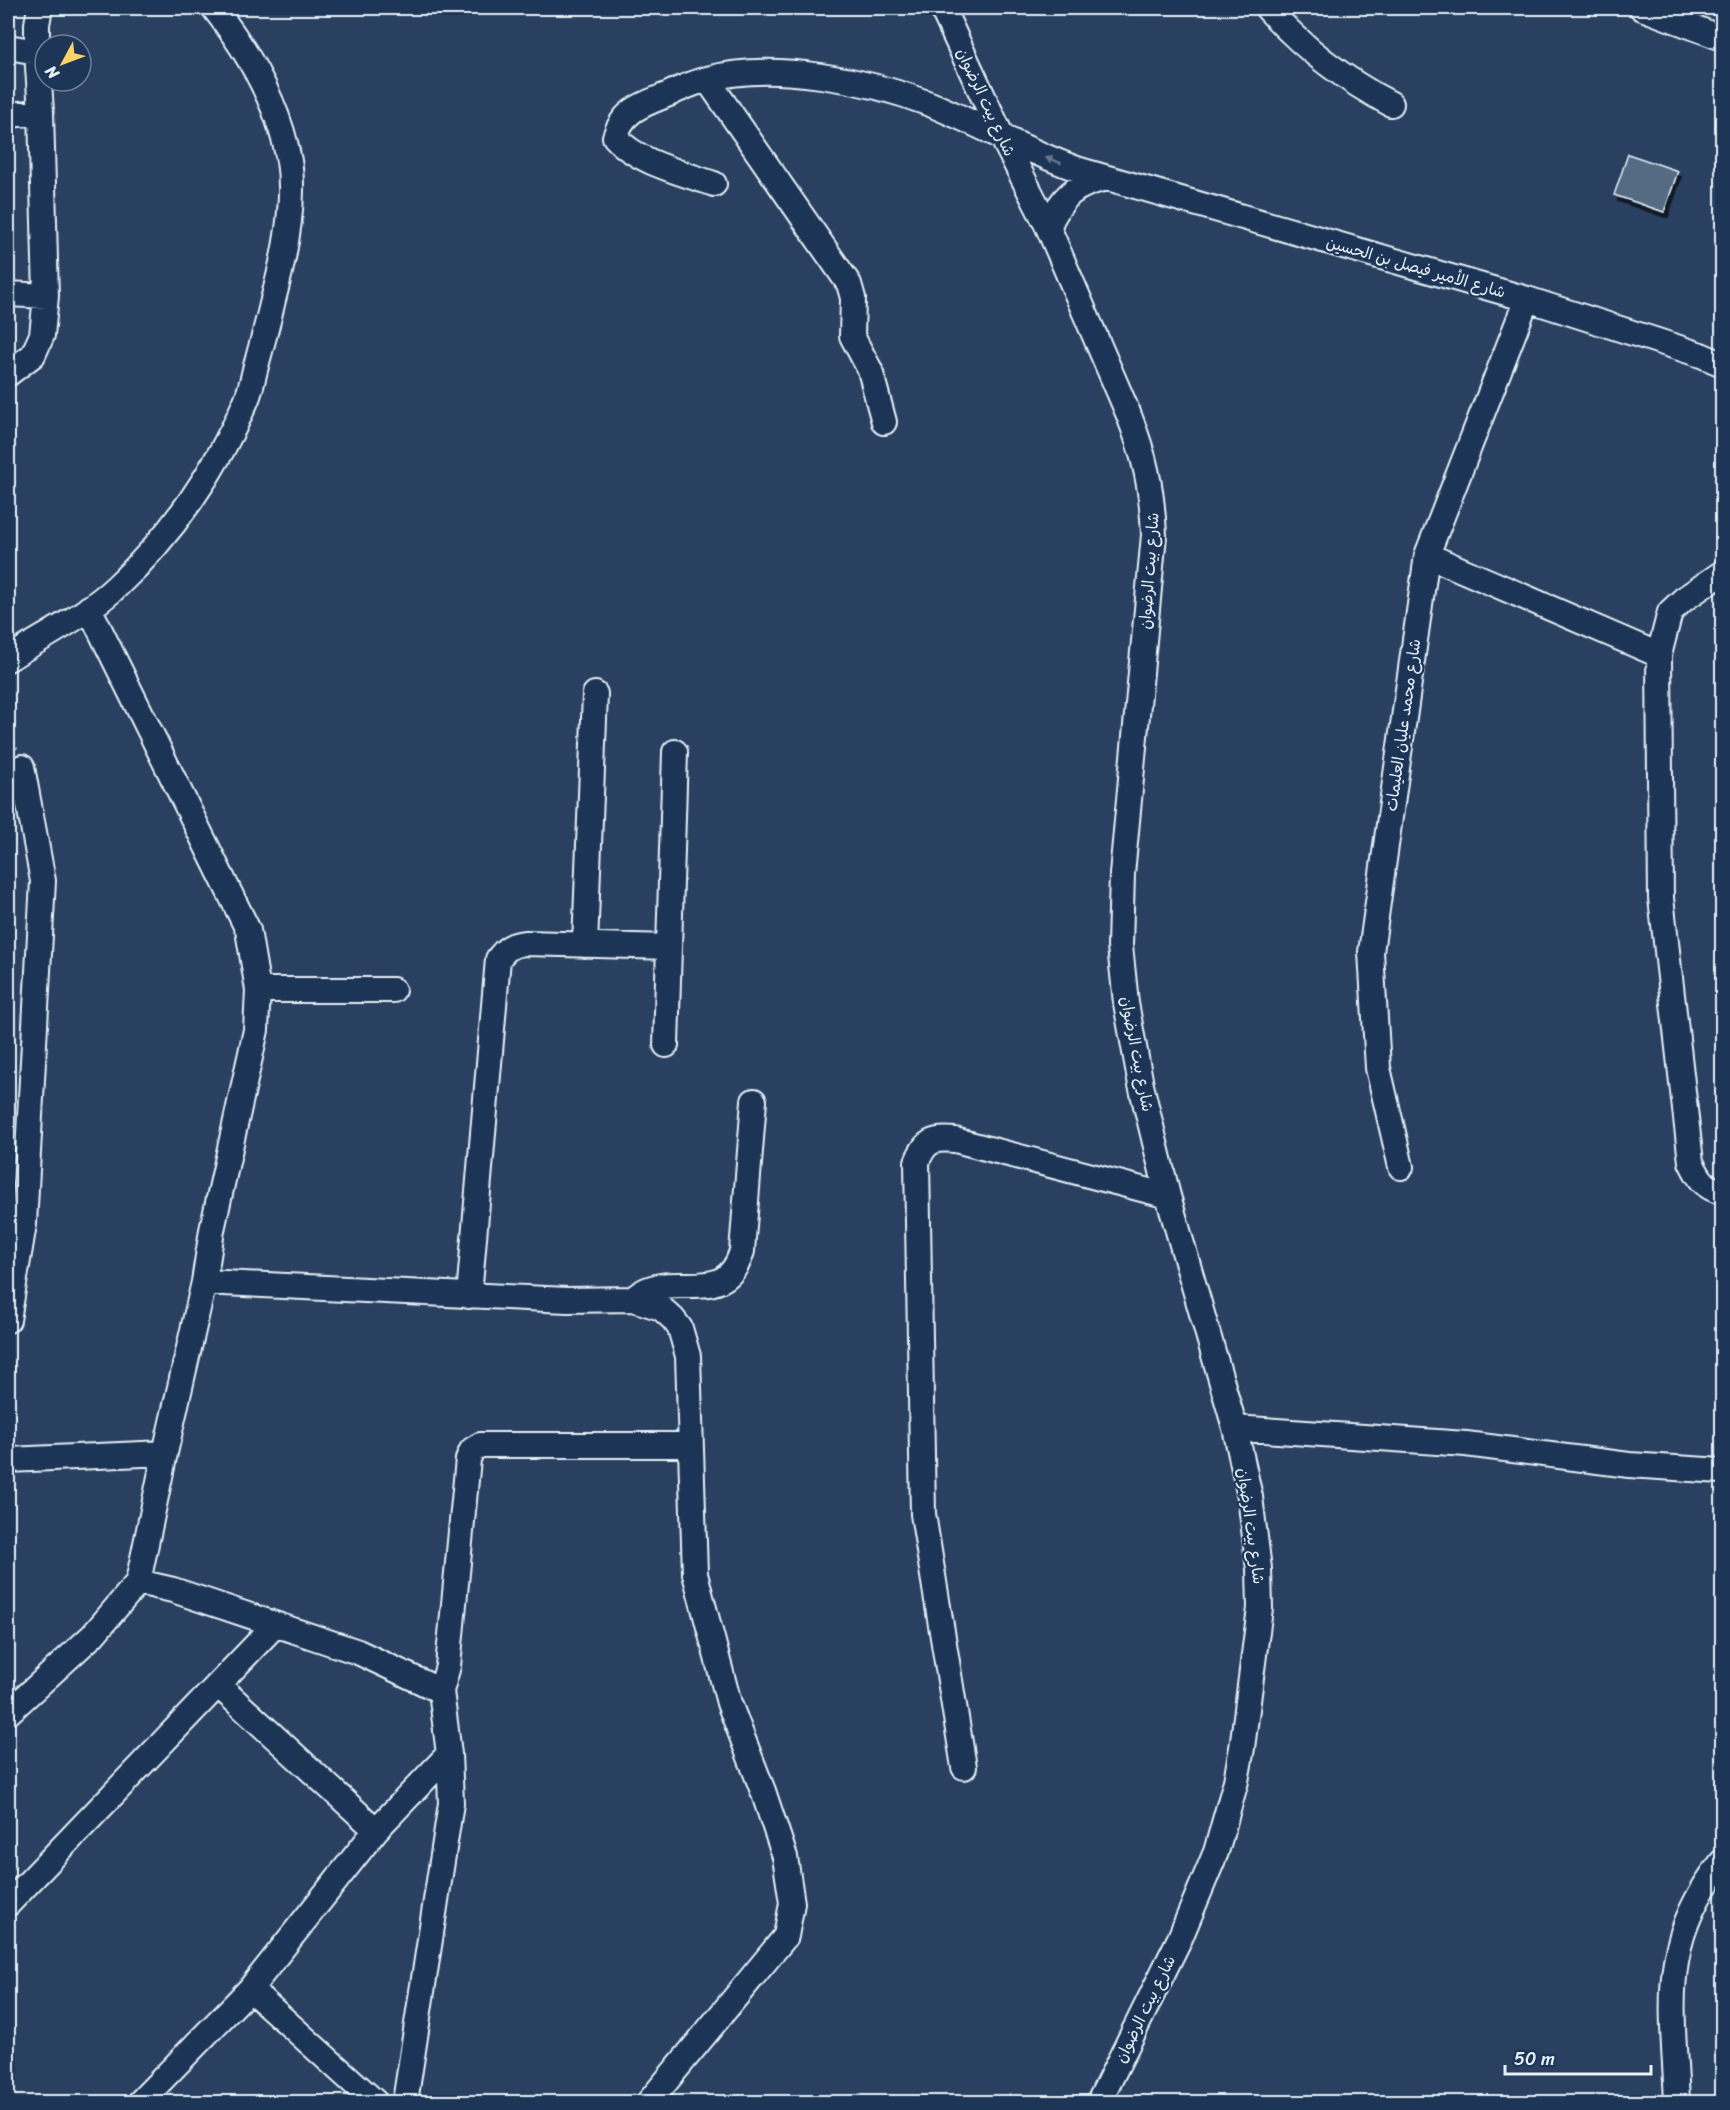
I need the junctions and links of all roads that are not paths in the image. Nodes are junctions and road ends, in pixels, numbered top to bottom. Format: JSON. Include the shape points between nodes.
{"nodes":[{"id":1,"x":40,"y":8,"type":"edge"},
{"id":2,"x":214,"y":8,"type":"edge"},
{"id":3,"x":942,"y":8,"type":"edge"},
{"id":4,"x":1267,"y":8,"type":"edge"},
{"id":5,"x":1642,"y":8,"type":"edge"},
{"id":6,"x":37,"y":33,"type":"edge"},
{"id":7,"x":1722,"y":38,"type":"edge"},
{"id":8,"x":8,"y":46,"type":"edge"},
{"id":9,"x":33,"y":51,"type":"edge"},
{"id":10,"x":707,"y":79,"type":"junction"},
{"id":11,"x":40,"y":93,"type":"edge"},
{"id":12,"x":1391,"y":104,"type":"dead end"},
{"id":13,"x":41,"y":112,"type":"junction"},
{"id":14,"x":8,"y":115,"type":"edge"},
{"id":15,"x":1002,"y":136,"type":"junction"},
{"id":16,"x":1107,"y":178,"type":"junction"},
{"id":17,"x":714,"y":184,"type":"dead end"},
{"id":18,"x":1048,"y":226,"type":"junction"},
{"id":19,"x":8,"y":294,"type":"edge"},
{"id":20,"x":46,"y":296,"type":"junction"},
{"id":21,"x":1527,"y":299,"type":"junction"},
{"id":22,"x":1722,"y":364,"type":"edge"},
{"id":23,"x":8,"y":374,"type":"edge"},
{"id":24,"x":884,"y":422,"type":"dead end"},
{"id":25,"x":1427,"y":555,"type":"junction"},
{"id":26,"x":1722,"y":573,"type":"edge"},
{"id":27,"x":89,"y":608,"type":"junction"},
{"id":28,"x":1659,"y":655,"type":"junction"},
{"id":29,"x":8,"y":659,"type":"edge"},
{"id":30,"x":595,"y":694,"type":"dead end"},
{"id":31,"x":675,"y":752,"type":"dead end"},
{"id":32,"x":22,"y":767,"type":"dead end"},
{"id":33,"x":585,"y":945,"type":"junction"},
{"id":34,"x":669,"y":947,"type":"junction"},
{"id":35,"x":258,"y":990,"type":"junction"},
{"id":36,"x":393,"y":990,"type":"dead end"},
{"id":37,"x":666,"y":1045,"type":"dead end"},
{"id":38,"x":754,"y":1101,"type":"dead end"},
{"id":39,"x":1401,"y":1167,"type":"dead end"},
{"id":40,"x":1722,"y":1192,"type":"edge"},
{"id":41,"x":1168,"y":1196,"type":"junction"},
{"id":42,"x":204,"y":1282,"type":"junction"},
{"id":43,"x":469,"y":1296,"type":"junction"},
{"id":44,"x":633,"y":1299,"type":"junction"},
{"id":45,"x":8,"y":1320,"type":"edge"},
{"id":46,"x":1235,"y":1428,"type":"junction"},
{"id":47,"x":690,"y":1445,"type":"junction"},
{"id":48,"x":165,"y":1453,"type":"junction"},
{"id":49,"x":8,"y":1460,"type":"edge"},
{"id":50,"x":1722,"y":1471,"type":"edge"},
{"id":51,"x":138,"y":1582,"type":"junction"},
{"id":52,"x":274,"y":1626,"type":"junction"},
{"id":53,"x":218,"y":1685,"type":"junction"},
{"id":54,"x":441,"y":1691,"type":"junction"},
{"id":55,"x":8,"y":1713,"type":"edge"},
{"id":56,"x":449,"y":1754,"type":"junction"},
{"id":57,"x":964,"y":1767,"type":"dead end"},
{"id":58,"x":376,"y":1830,"type":"junction"},
{"id":59,"x":1722,"y":1862,"type":"edge"},
{"id":60,"x":8,"y":1904,"type":"edge"},
{"id":61,"x":250,"y":1989,"type":"junction"},
{"id":62,"x":140,"y":2103,"type":"edge"},
{"id":63,"x":375,"y":2103,"type":"edge"},
{"id":64,"x":405,"y":2103,"type":"edge"},
{"id":65,"x":649,"y":2103,"type":"edge"},
{"id":66,"x":1099,"y":2103,"type":"edge"},
{"id":67,"x":1677,"y":2103,"type":"edge"}],
"edges":[{"from":1,"to":6,"type":"street"},
{"from":2,"to":27,"type":"street","via":[[261,78],[283,135],[289,164],[290,214],[281,273],[247,400],[214,462],[168,531],[116,588]]},
{"from":3,"to":15,"type":"street","name":"شارع بيت الرضوان"},
{"from":4,"to":12,"type":"street","via":[[1326,65]]},
{"from":5,"to":7,"type":"street"},
{"from":8,"to":9,"type":"street"},
{"from":10,"to":15,"type":"street","name":"شارع الأمير فيصل بن الحسين","via":[[768,72],[852,81],[928,104]]},
{"from":10,"to":17,"type":"street","name":"شارع الأمير فيصل بن الحسين","via":[[632,110],[618,124],[615,137],[638,155]]},
{"from":10,"to":24,"type":"street","via":[[849,284],[853,298],[852,336],[870,370]]},
{"from":11,"to":13,"type":"street"},
{"from":13,"to":14,"type":"street"},
{"from":13,"to":20,"type":"street"},
{"from":16,"to":15,"type":"street","name":"شارع الأمير فيصل بن الحسين","one_way":true,"via":[[1053,161]]},
{"from":15,"to":18,"type":"street","name":"شارع بيت الرضوان"},
{"from":16,"to":18,"type":"street","via":[[1070,193],[1056,208]]},
{"from":16,"to":21,"type":"street","name":"شارع الأمير فيصل بن الحسين"},
{"from":18,"to":41,"type":"street","name":"شارع بيت الرضوان","via":[[1140,443],[1150,479],[1154,535],[1122,874],[1120,946],[1141,1085]]},
{"from":19,"to":20,"type":"street"},
{"from":20,"to":23,"type":"street","via":[[42,335],[33,355]]},
{"from":21,"to":22,"type":"street","name":"شارع الأمير فيصل بن الحسين"},
{"from":21,"to":25,"type":"street","name":"شارع محمد عليان العليمات"},
{"from":25,"to":28,"type":"street"},
{"from":25,"to":39,"type":"street","name":"شارع محمد عليان العليمات","via":[[1371,952],[1378,1068]]},
{"from":26,"to":28,"type":"street","via":[[1670,612]]},
{"from":27,"to":29,"type":"street"},
{"from":27,"to":35,"type":"street","via":[[248,930]]},
{"from":28,"to":40,"type":"street","via":[[1661,898],[1691,1162],[1700,1180]]},
{"from":30,"to":33,"type":"street"},
{"from":31,"to":34,"type":"street"},
{"from":32,"to":45,"type":"street","via":[[43,881],[24,1224]]},
{"from":33,"to":34,"type":"street"},
{"from":33,"to":43,"type":"street","via":[[515,944],[498,959]]},
{"from":34,"to":37,"type":"street"},
{"from":35,"to":36,"type":"street"},
{"from":35,"to":42,"type":"street","via":[[256,1030]]},
{"from":38,"to":44,"type":"street","via":[[742,1251],[735,1269],[714,1284],[657,1287]]},
{"from":41,"to":46,"type":"street","name":"شارع بيت الرضوان"},
{"from":41,"to":57,"type":"street","via":[[955,1140],[929,1142],[917,1162],[922,1514]]},
{"from":42,"to":43,"type":"street"},
{"from":42,"to":48,"type":"street"},
{"from":43,"to":44,"type":"street"},
{"from":44,"to":47,"type":"street","via":[[661,1308],[680,1328],[688,1356]]},
{"from":46,"to":50,"type":"street","via":[[1466,1444],[1629,1465]]},
{"from":46,"to":66,"type":"street","name":"شارع بيت الرضوان","via":[[1255,1530],[1260,1608],[1238,1770],[1216,1852],[1203,1884]]},
{"from":47,"to":54,"type":"street","via":[[480,1445],[472,1450],[448,1666]]},
{"from":47,"to":65,"type":"street","via":[[695,1574],[729,1703],[785,1857],[792,1903],[786,1936]]},
{"from":48,"to":49,"type":"street"},
{"from":48,"to":51,"type":"street"},
{"from":51,"to":52,"type":"street","via":[[173,1590]]},
{"from":51,"to":55,"type":"street","via":[[93,1635]]},
{"from":52,"to":53,"type":"street"},
{"from":52,"to":54,"type":"street","via":[[358,1652]]},
{"from":53,"to":58,"type":"street"},
{"from":53,"to":60,"type":"street"},
{"from":54,"to":56,"type":"street"},
{"from":56,"to":58,"type":"street"},
{"from":56,"to":64,"type":"street","via":[[451,1803]]},
{"from":58,"to":61,"type":"street"},
{"from":59,"to":67,"type":"street","via":[[1688,1916],[1676,1957],[1673,1999]]},
{"from":61,"to":62,"type":"street"},
{"from":61,"to":63,"type":"street"}]}
